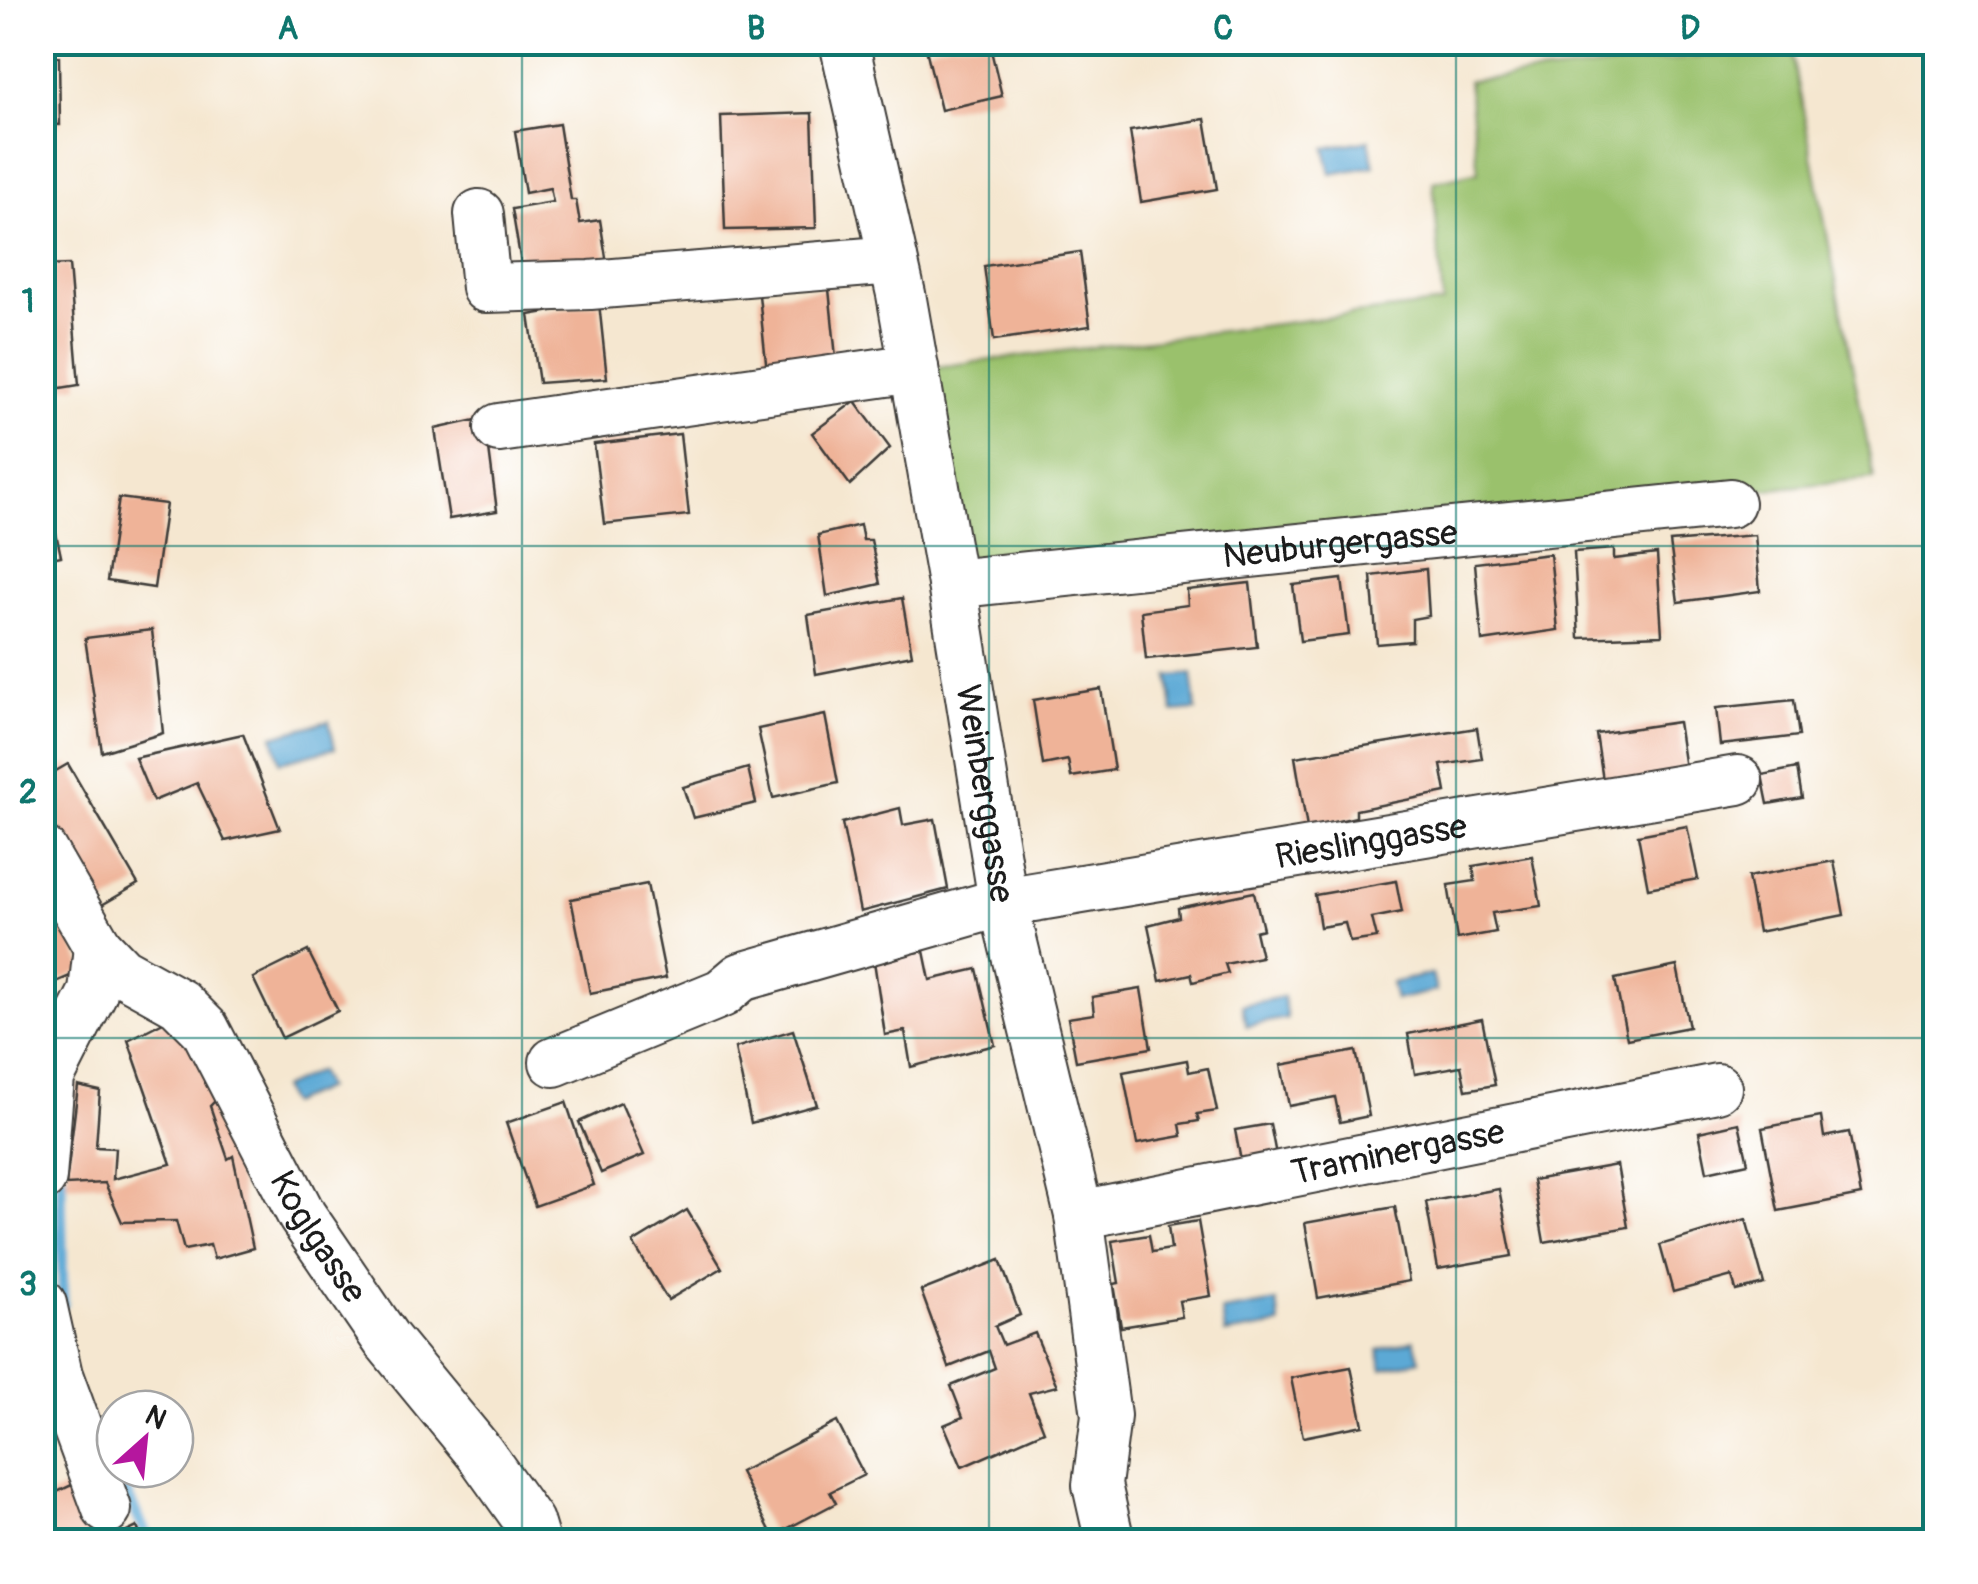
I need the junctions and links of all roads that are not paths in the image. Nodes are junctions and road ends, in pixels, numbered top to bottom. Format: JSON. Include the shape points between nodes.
{"nodes":[{"id":1,"x":844,"y":42,"type":"edge"},
{"id":2,"x":479,"y":214,"type":"dead end"},
{"id":3,"x":893,"y":260,"type":"junction"},
{"id":4,"x":914,"y":368,"type":"junction"},
{"id":5,"x":499,"y":428,"type":"dead end"},
{"id":6,"x":1730,"y":503,"type":"dead end"},
{"id":7,"x":952,"y":584,"type":"junction"},
{"id":8,"x":1738,"y":780,"type":"dead end"},
{"id":9,"x":42,"y":850,"type":"edge"},
{"id":10,"x":1003,"y":902,"type":"junction"},
{"id":11,"x":98,"y":947,"type":"junction"},
{"id":12,"x":554,"y":1062,"type":"dead end"},
{"id":13,"x":1716,"y":1088,"type":"dead end"},
{"id":14,"x":42,"y":1177,"type":"edge"},
{"id":15,"x":1080,"y":1216,"type":"junction"},
{"id":16,"x":42,"y":1304,"type":"edge"},
{"id":17,"x":108,"y":1509,"type":"dead end"},
{"id":18,"x":535,"y":1542,"type":"edge"},
{"id":19,"x":1110,"y":1542,"type":"edge"}],
"edges":[{"from":1,"to":3,"type":"street","name":"Weinberggasse"},
{"from":2,"to":3,"type":"street","via":[[486,288]]},
{"from":3,"to":4,"type":"street","name":"Weinberggasse"},
{"from":4,"to":5,"type":"street"},
{"from":4,"to":7,"type":"street","name":"Weinberggasse"},
{"from":6,"to":7,"type":"street","name":"Neuburgergasse"},
{"from":7,"to":10,"type":"street","name":"Weinberggasse"},
{"from":8,"to":10,"type":"street","name":"Rieslinggasse"},
{"from":9,"to":11,"type":"street","name":"Koglgasse"},
{"from":10,"to":12,"type":"street","name":"Rieslinggasse","via":[[741,977],[722,992]]},
{"from":10,"to":15,"type":"street","name":"Weinberggasse"},
{"from":11,"to":14,"type":"street","via":[[94,992],[50,1078]]},
{"from":11,"to":18,"type":"street","name":"Koglgasse","via":[[120,972],[179,1003],[205,1029],[302,1216],[386,1339],[480,1452],[529,1522]]},
{"from":13,"to":15,"type":"street","name":"Traminergasse"},
{"from":15,"to":19,"type":"street","name":"Weinberggasse","via":[[1106,1416],[1097,1485]]},
{"from":16,"to":17,"type":"street","via":[[58,1375]]}]}
